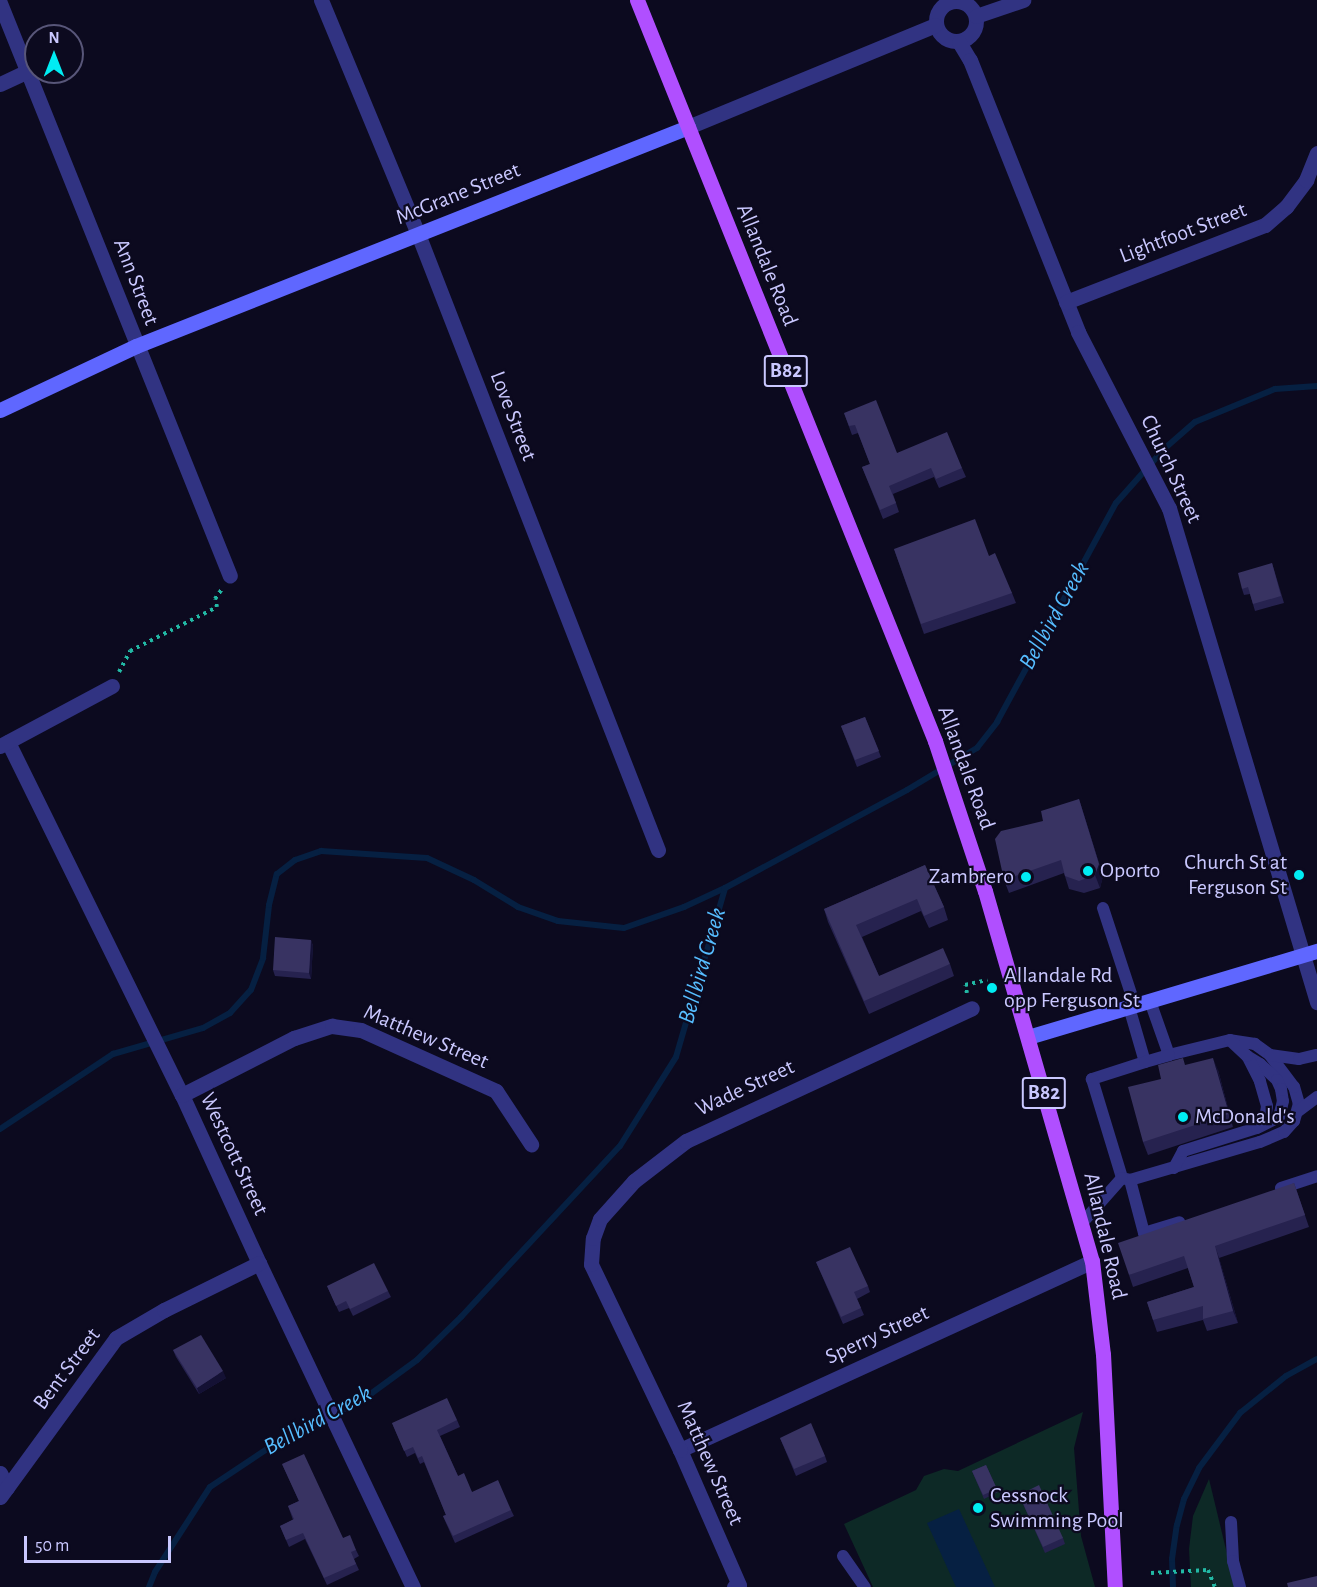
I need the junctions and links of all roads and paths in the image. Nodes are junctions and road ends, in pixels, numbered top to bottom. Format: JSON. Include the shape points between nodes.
{"nodes":[{"id":1,"x":321,"y":0,"type":"edge"},
{"id":2,"x":637,"y":0,"type":"edge"},
{"id":3,"x":1023,"y":0,"type":"edge"},
{"id":4,"x":947,"y":1,"type":"edge"},
{"id":5,"x":0,"y":3,"type":"edge"},
{"id":6,"x":976,"y":16,"type":"junction"},
{"id":7,"x":935,"y":25,"type":"junction"},
{"id":8,"x":959,"y":42,"type":"junction"},
{"id":9,"x":24,"y":61,"type":"edge"},
{"id":10,"x":24,"y":73,"type":"edge"},
{"id":11,"x":0,"y":84,"type":"edge"},
{"id":12,"x":33,"y":84,"type":"edge"},
{"id":13,"x":688,"y":127,"type":"junction"},
{"id":14,"x":1317,"y":153,"type":"edge"},
{"id":15,"x":418,"y":234,"type":"junction"},
{"id":16,"x":1066,"y":302,"type":"junction"},
{"id":17,"x":136,"y":346,"type":"junction"},
{"id":18,"x":0,"y":410,"type":"edge"},
{"id":19,"x":230,"y":576,"type":"joint"},
{"id":20,"x":112,"y":686,"type":"joint"},
{"id":21,"x":4,"y":744,"type":"edge"},
{"id":22,"x":658,"y":850,"type":"dead end"},
{"id":23,"x":1103,"y":908,"type":"dead end"},
{"id":24,"x":1310,"y":953,"type":"edge"},
{"id":25,"x":1150,"y":1001,"type":"junction"},
{"id":26,"x":1317,"y":1002,"type":"edge"},
{"id":27,"x":1132,"y":1006,"type":"junction"},
{"id":28,"x":972,"y":1008,"type":"dead end"},
{"id":29,"x":1028,"y":1037,"type":"junction"},
{"id":30,"x":1230,"y":1040,"type":"junction"},
{"id":31,"x":1317,"y":1054,"type":"edge"},
{"id":32,"x":1169,"y":1055,"type":"junction"},
{"id":33,"x":1270,"y":1055,"type":"junction"},
{"id":34,"x":1247,"y":1056,"type":"junction"},
{"id":35,"x":1145,"y":1062,"type":"junction"},
{"id":36,"x":182,"y":1095,"type":"junction"},
{"id":37,"x":1317,"y":1097,"type":"edge"},
{"id":38,"x":1298,"y":1112,"type":"junction"},
{"id":39,"x":1257,"y":1128,"type":"junction"},
{"id":40,"x":531,"y":1144,"type":"dead end"},
{"id":41,"x":1174,"y":1168,"type":"junction"},
{"id":42,"x":1317,"y":1176,"type":"edge"},
{"id":43,"x":1126,"y":1179,"type":"junction"},
{"id":44,"x":1274,"y":1190,"type":"edge"},
{"id":45,"x":1196,"y":1216,"type":"edge"},
{"id":46,"x":1082,"y":1223,"type":"junction"},
{"id":47,"x":1092,"y":1261,"type":"junction"},
{"id":48,"x":259,"y":1263,"type":"junction"},
{"id":49,"x":591,"y":1264,"type":"joint"},
{"id":50,"x":680,"y":1450,"type":"junction"},
{"id":51,"x":0,"y":1473,"type":"edge"},
{"id":52,"x":4,"y":1492,"type":"edge"},
{"id":53,"x":1231,"y":1522,"type":"dead end"},
{"id":54,"x":843,"y":1556,"type":"dead end"},
{"id":55,"x":1151,"y":1573,"type":"dead end"},
{"id":56,"x":737,"y":1586,"type":"edge"},
{"id":57,"x":1115,"y":1586,"type":"edge"},
{"id":58,"x":413,"y":1587,"type":"edge"},
{"id":59,"x":865,"y":1587,"type":"edge"},
{"id":60,"x":1215,"y":1587,"type":"edge"},
{"id":61,"x":1240,"y":1587,"type":"edge"}],
"edges":[{"from":1,"to":15,"type":"street","name":"Love Street"},
{"from":2,"to":13,"type":"main road","name":"Allandale Road","number":"B82"},
{"from":3,"to":6,"type":"street"},
{"from":4,"to":6,"type":"street","via":[[965,3]]},
{"from":4,"to":7,"type":"street","via":[[938,12]]},
{"from":5,"to":9,"type":"street","name":"Ann Street"},
{"from":6,"to":8,"type":"street","via":[[974,31]]},
{"from":7,"to":8,"type":"street","via":[[944,38]]},
{"from":7,"to":13,"type":"street","name":"McGrane Street"},
{"from":8,"to":16,"type":"street","name":"Church Street"},
{"from":10,"to":11,"type":"street"},
{"from":12,"to":17,"type":"street","name":"Ann Street"},
{"from":13,"to":15,"type":"street","name":"McGrane Street"},
{"from":13,"to":29,"type":"main road","name":"Allandale Road","number":"B82","via":[[934,741],[956,800]]},
{"from":14,"to":16,"type":"street","name":"Lightfoot Street","via":[[1293,198],[1265,225]]},
{"from":15,"to":17,"type":"street","name":"McGrane Street"},
{"from":15,"to":22,"type":"street","name":"Love Street"},
{"from":16,"to":24,"type":"street","name":"Church Street","via":[[1096,371],[1160,487],[1178,534]]},
{"from":17,"to":18,"type":"street","name":"McGrane Street"},
{"from":17,"to":19,"type":"street","name":"Ann Street"},
{"from":19,"to":20,"type":"path","via":[[215,599],[217,607],[130,651]]},
{"from":20,"to":21,"type":"street"},
{"from":21,"to":36,"type":"street","name":"Westcott Street"},
{"from":23,"to":27,"type":"lane"},
{"from":24,"to":25,"type":"street"},
{"from":24,"to":26,"type":"street","name":"Church Street"},
{"from":25,"to":27,"type":"street"},
{"from":25,"to":32,"type":"lane"},
{"from":27,"to":29,"type":"street"},
{"from":27,"to":35,"type":"lane"},
{"from":28,"to":49,"type":"street","name":"Wade Street","via":[[686,1141],[634,1181],[600,1219],[593,1238]]},
{"from":29,"to":46,"type":"main road","name":"Allandale Road","number":"B82"},
{"from":30,"to":32,"type":"lane"},
{"from":30,"to":33,"type":"lane","via":[[1256,1044]]},
{"from":30,"to":34,"type":"lane"},
{"from":31,"to":33,"type":"lane","via":[[1299,1059]]},
{"from":32,"to":35,"type":"lane"},
{"from":33,"to":38,"type":"lane","via":[[1294,1088]]},
{"from":34,"to":39,"type":"lane","via":[[1267,1106],[1265,1119]]},
{"from":34,"to":39,"type":"lane","via":[[1277,1080],[1283,1101],[1279,1117]]},
{"from":35,"to":43,"type":"lane","via":[[1092,1079]]},
{"from":36,"to":40,"type":"street","name":"Matthew Street","via":[[294,1038],[332,1026],[361,1030],[496,1091]]},
{"from":36,"to":48,"type":"street","name":"Westcott Street"},
{"from":37,"to":38,"type":"lane"},
{"from":38,"to":41,"type":"lane","via":[[1284,1132],[1260,1143]]},
{"from":39,"to":41,"type":"lane","via":[[1182,1151]]},
{"from":41,"to":43,"type":"lane"},
{"from":42,"to":44,"type":"lane"},
{"from":43,"to":45,"type":"lane","via":[[1144,1233]]},
{"from":43,"to":46,"type":"lane"},
{"from":46,"to":47,"type":"main road","name":"Allandale Road","number":"B82"},
{"from":47,"to":50,"type":"street","name":"Sperry Street"},
{"from":47,"to":57,"type":"main road","name":"Allandale Road","number":"B82","via":[[1103,1354]]},
{"from":48,"to":52,"type":"street","name":"Bent Street","via":[[116,1338]]},
{"from":48,"to":58,"type":"street","name":"Westcott Street"},
{"from":49,"to":50,"type":"street","name":"Matthew Street"},
{"from":50,"to":56,"type":"street","name":"Matthew Street"},
{"from":51,"to":52,"type":"street"},
{"from":53,"to":61,"type":"lane","via":[[1233,1561]]},
{"from":54,"to":59,"type":"lane"},
{"from":55,"to":60,"type":"path","via":[[1208,1570]]}]}
